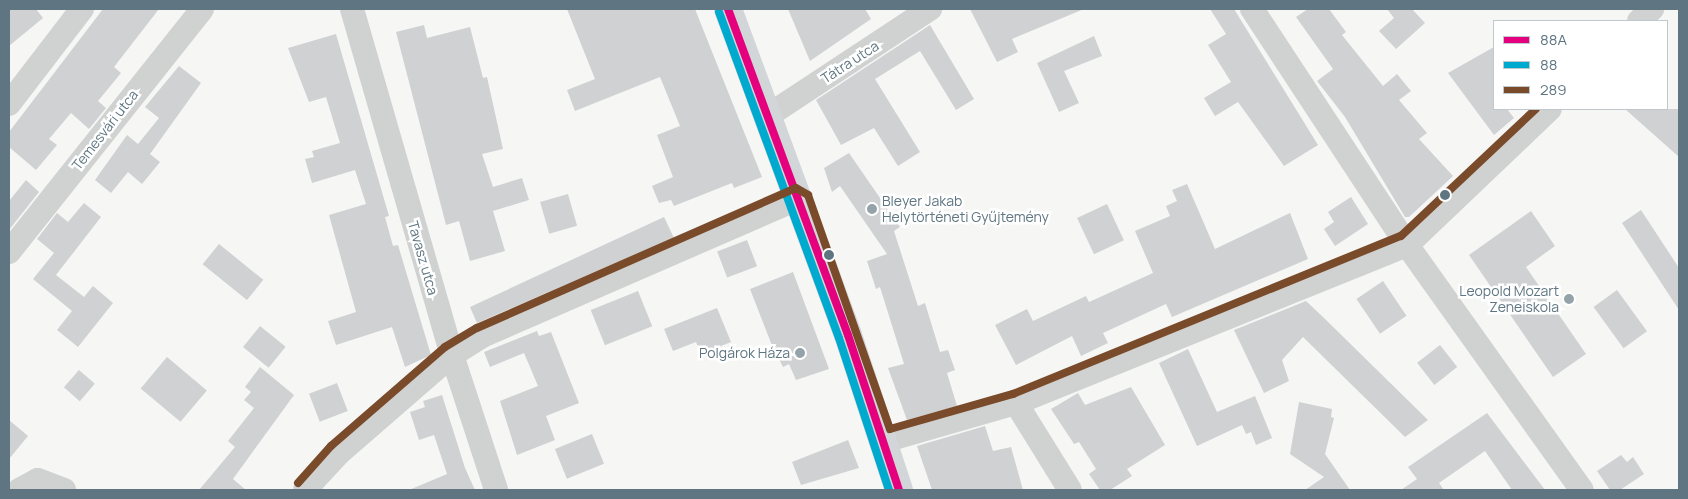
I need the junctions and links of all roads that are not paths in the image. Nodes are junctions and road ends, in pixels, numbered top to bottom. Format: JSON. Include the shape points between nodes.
{"nodes":[{"id":1,"x":82,"y":9,"type":"edge"},
{"id":2,"x":202,"y":9,"type":"edge"},
{"id":3,"x":728,"y":9,"type":"edge"},
{"id":4,"x":930,"y":9,"type":"edge"},
{"id":5,"x":1252,"y":9,"type":"edge"},
{"id":6,"x":1652,"y":9,"type":"edge"},
{"id":7,"x":357,"y":13,"type":"edge"},
{"id":8,"x":1640,"y":20,"type":"edge"},
{"id":9,"x":9,"y":104,"type":"edge"},
{"id":10,"x":1549,"y":110,"type":"edge"},
{"id":11,"x":769,"y":115,"type":"junction"},
{"id":12,"x":799,"y":198,"type":"junction"},
{"id":13,"x":1407,"y":245,"type":"junction"},
{"id":14,"x":9,"y":252,"type":"edge"},
{"id":15,"x":452,"y":356,"type":"junction"},
{"id":16,"x":1016,"y":403,"type":"junction"},
{"id":17,"x":884,"y":441,"type":"junction"},
{"id":18,"x":19,"y":490,"type":"edge"},
{"id":19,"x":64,"y":490,"type":"edge"},
{"id":20,"x":305,"y":490,"type":"edge"},
{"id":21,"x":496,"y":490,"type":"edge"},
{"id":22,"x":899,"y":490,"type":"edge"},
{"id":23,"x":1070,"y":490,"type":"edge"},
{"id":24,"x":1582,"y":490,"type":"edge"}],
"edges":[{"from":1,"to":9,"type":"street"},
{"from":2,"to":14,"type":"street","name":"Temesvári utca"},
{"from":3,"to":11,"type":"main road"},
{"from":4,"to":11,"type":"street","name":"Tátra utca"},
{"from":5,"to":13,"type":"street"},
{"from":6,"to":8,"type":"street"},
{"from":7,"to":15,"type":"street","name":"Tavasz utca"},
{"from":10,"to":13,"type":"street"},
{"from":11,"to":12,"type":"main road"},
{"from":12,"to":15,"type":"street","via":[[482,336]]},
{"from":12,"to":17,"type":"main road"},
{"from":13,"to":16,"type":"street"},
{"from":13,"to":24,"type":"street"},
{"from":15,"to":20,"type":"street","via":[[338,454]]},
{"from":15,"to":21,"type":"street","name":"Tavasz utca"},
{"from":16,"to":17,"type":"street"},
{"from":16,"to":23,"type":"street"},
{"from":17,"to":22,"type":"main road"},
{"from":18,"to":19,"type":"street","via":[[38,480]]}]}
